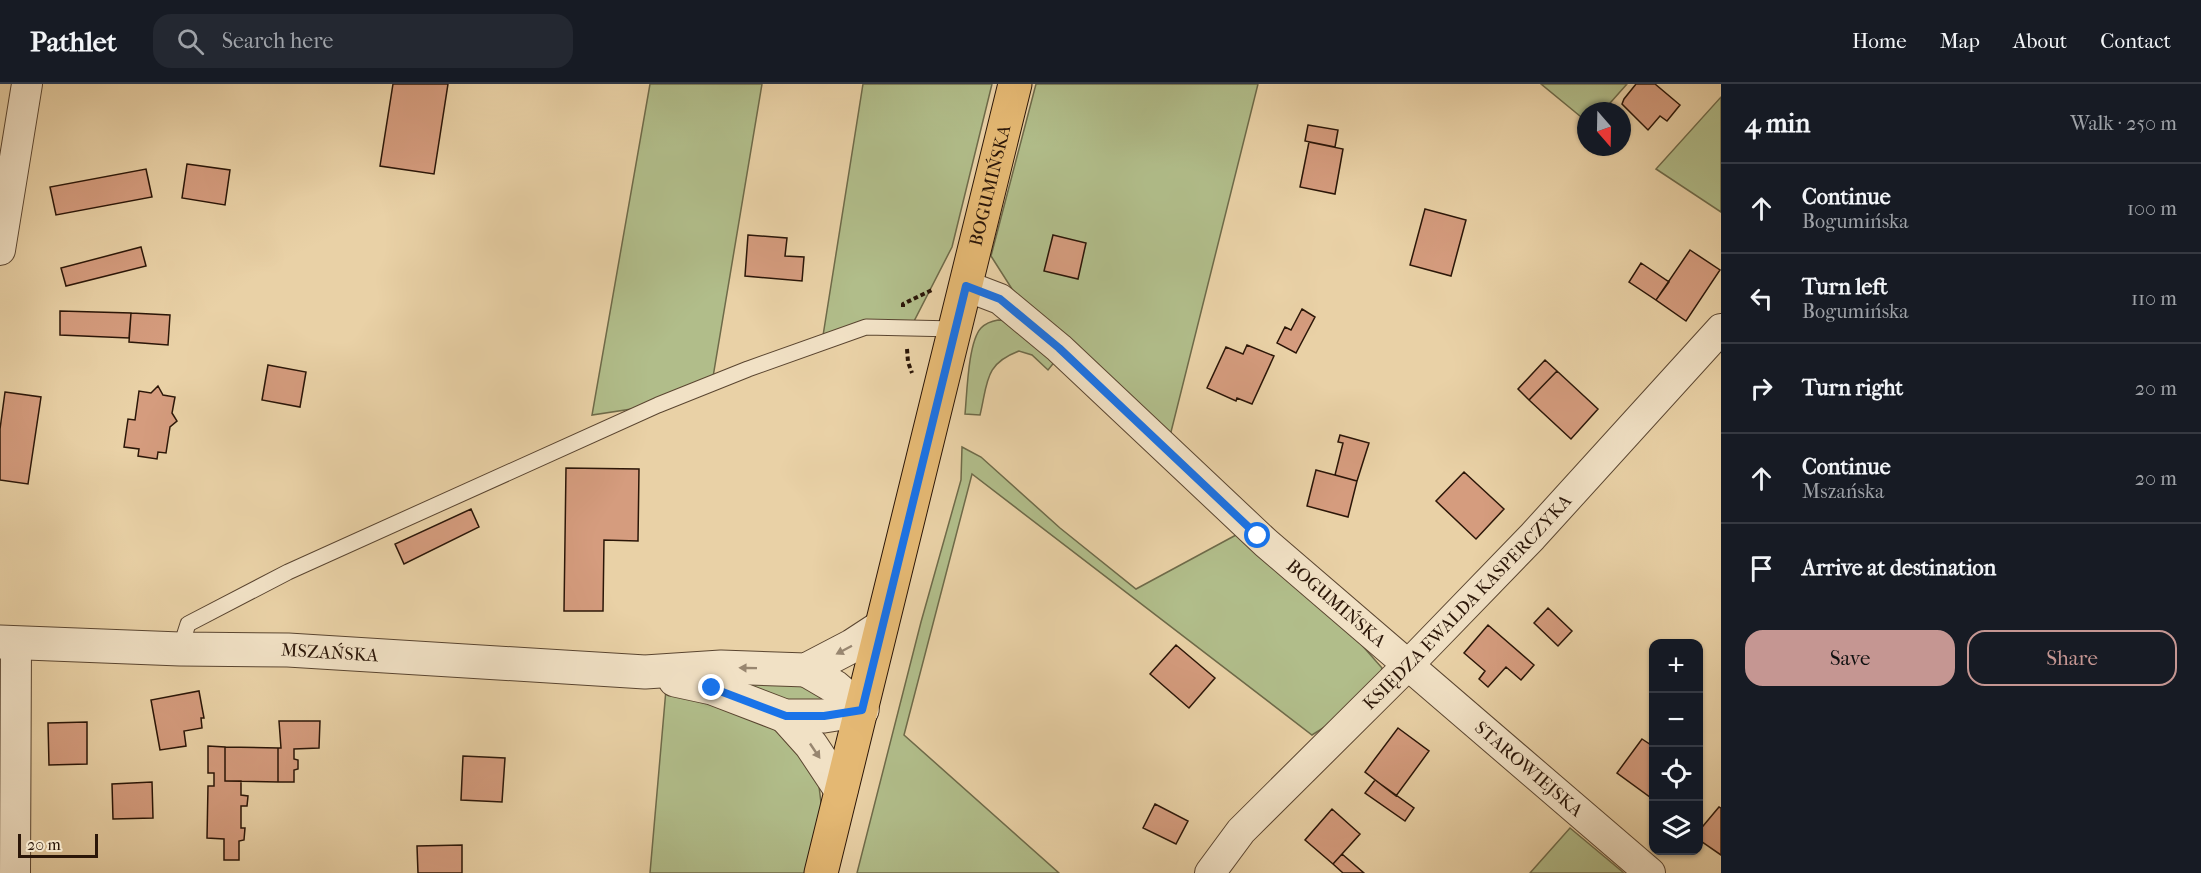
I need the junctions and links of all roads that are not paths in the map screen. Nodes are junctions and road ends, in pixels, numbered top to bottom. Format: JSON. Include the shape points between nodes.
{"nodes":[{"id":1,"x":27,"y":84,"type":"edge"},
{"id":2,"x":1015,"y":84,"type":"edge"},
{"id":3,"x":0,"y":250,"type":"edge"},
{"id":4,"x":966,"y":286,"type":"junction"},
{"id":5,"x":955,"y":328,"type":"junction"},
{"id":6,"x":1721,"y":329,"type":"edge"},
{"id":7,"x":881,"y":627,"type":"junction"},
{"id":8,"x":8,"y":642,"type":"edge"},
{"id":9,"x":180,"y":649,"type":"junction"},
{"id":10,"x":1408,"y":666,"type":"junction"},
{"id":11,"x":806,"y":670,"type":"junction"},
{"id":12,"x":645,"y":672,"type":"junction"},
{"id":13,"x":862,"y":710,"type":"junction"},
{"id":14,"x":786,"y":716,"type":"junction"},
{"id":15,"x":841,"y":790,"type":"junction"},
{"id":16,"x":15,"y":873,"type":"edge"},
{"id":17,"x":821,"y":873,"type":"edge"},
{"id":18,"x":1210,"y":873,"type":"edge"},
{"id":19,"x":1650,"y":873,"type":"edge"}],
"edges":[{"from":1,"to":3,"type":"street"},
{"from":2,"to":4,"type":"main road","name":"BOGUMIŃSKA"},
{"from":4,"to":5,"type":"main road","name":"BOGUMIŃSKA"},
{"from":4,"to":10,"type":"street","name":"BOGUMIŃSKA","via":[[1000,299],[1059,348],[1266,543]]},
{"from":5,"to":7,"type":"main road","name":"BOGUMIŃSKA"},
{"from":5,"to":9,"type":"lane","via":[[866,327],[658,405],[288,572],[188,624]]},
{"from":6,"to":10,"type":"street","name":"KSIĘDZA EWALDA KASPERCZYKA","via":[[1532,537]]},
{"from":7,"to":11,"type":"street","one_way":true},
{"from":7,"to":13,"type":"main road","name":"BOGUMIŃSKA"},
{"from":8,"to":9,"type":"street","name":"MSZAŃSKA"},
{"from":8,"to":16,"type":"street","name":"MSZAŃSKA"},
{"from":9,"to":12,"type":"street","name":"MSZAŃSKA","via":[[288,650]]},
{"from":10,"to":18,"type":"street","name":"KSIĘDZA EWALDA KASPERCZYKA","via":[[1241,831]]},
{"from":10,"to":19,"type":"street","name":"STAROWIEJSKA"},
{"from":11,"to":12,"type":"street","name":"MSZAŃSKA","one_way":true,"via":[[721,668]]},
{"from":11,"to":13,"type":"street","via":[[836,687]]},
{"from":12,"to":14,"type":"street","name":"MSZAŃSKA","via":[[712,688]]},
{"from":13,"to":14,"type":"street"},
{"from":13,"to":15,"type":"main road","name":"BOGUMIŃSKA"},
{"from":14,"to":15,"type":"street","one_way":true},
{"from":15,"to":17,"type":"main road","name":"BOGUMIŃSKA"}]}
